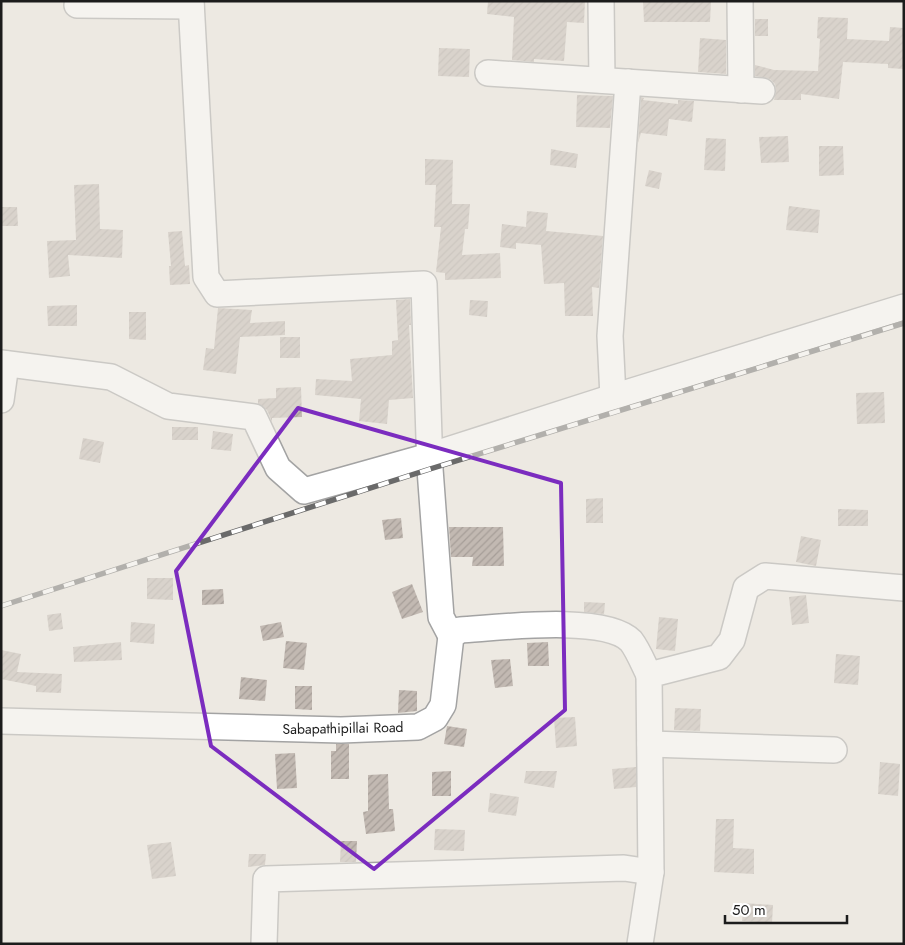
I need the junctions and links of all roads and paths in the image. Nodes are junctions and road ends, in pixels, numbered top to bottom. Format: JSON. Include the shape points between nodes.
{"nodes":[{"id":1,"x":601,"y":1,"type":"edge"},
{"id":2,"x":740,"y":1,"type":"edge"},
{"id":3,"x":191,"y":4,"type":"edge"},
{"id":4,"x":77,"y":5,"type":"dead end"},
{"id":5,"x":488,"y":73,"type":"dead end"},
{"id":6,"x":602,"y":80,"type":"junction"},
{"id":7,"x":628,"y":82,"type":"junction"},
{"id":8,"x":904,"y":308,"type":"edge"},
{"id":9,"x":4,"y":363,"type":"edge"},
{"id":10,"x":613,"y":397,"type":"junction"},
{"id":11,"x":1,"y":400,"type":"edge"},
{"id":12,"x":429,"y":456,"type":"junction"},
{"id":13,"x":904,"y":588,"type":"edge"},
{"id":14,"x":451,"y":636,"type":"junction"},
{"id":15,"x":649,"y":675,"type":"junction"},
{"id":16,"x":1,"y":721,"type":"edge"},
{"id":17,"x":650,"y":744,"type":"junction"},
{"id":18,"x":834,"y":750,"type":"dead end"},
{"id":19,"x":651,"y":872,"type":"junction"},
{"id":20,"x":264,"y":944,"type":"edge"},
{"id":21,"x":640,"y":944,"type":"edge"}],
"edges":[{"from":1,"to":6,"type":"street"},
{"from":2,"to":7,"type":"street","via":[[751,90]]},
{"from":3,"to":4,"type":"street"},
{"from":3,"to":12,"type":"street","via":[[206,277],[218,294],[424,284]]},
{"from":5,"to":6,"type":"street"},
{"from":6,"to":7,"type":"street"},
{"from":7,"to":10,"type":"street","via":[[610,336]]},
{"from":8,"to":10,"type":"street"},
{"from":9,"to":11,"type":"street"},
{"from":9,"to":12,"type":"street","via":[[111,377],[168,406],[254,417],[278,468],[304,491]]},
{"from":10,"to":12,"type":"street"},
{"from":12,"to":14,"type":"street","via":[[441,617]]},
{"from":13,"to":15,"type":"street","via":[[765,576],[746,588],[732,640],[720,657]]},
{"from":14,"to":15,"type":"street","via":[[460,630],[556,623],[609,631],[630,640]]},
{"from":14,"to":16,"type":"street","name":"Sabapathipillai Road","via":[[443,705],[435,718],[418,727],[341,730]]},
{"from":15,"to":17,"type":"street"},
{"from":17,"to":18,"type":"street"},
{"from":17,"to":19,"type":"street"},
{"from":19,"to":20,"type":"street","via":[[624,868],[266,879]]},
{"from":19,"to":21,"type":"street"}]}
